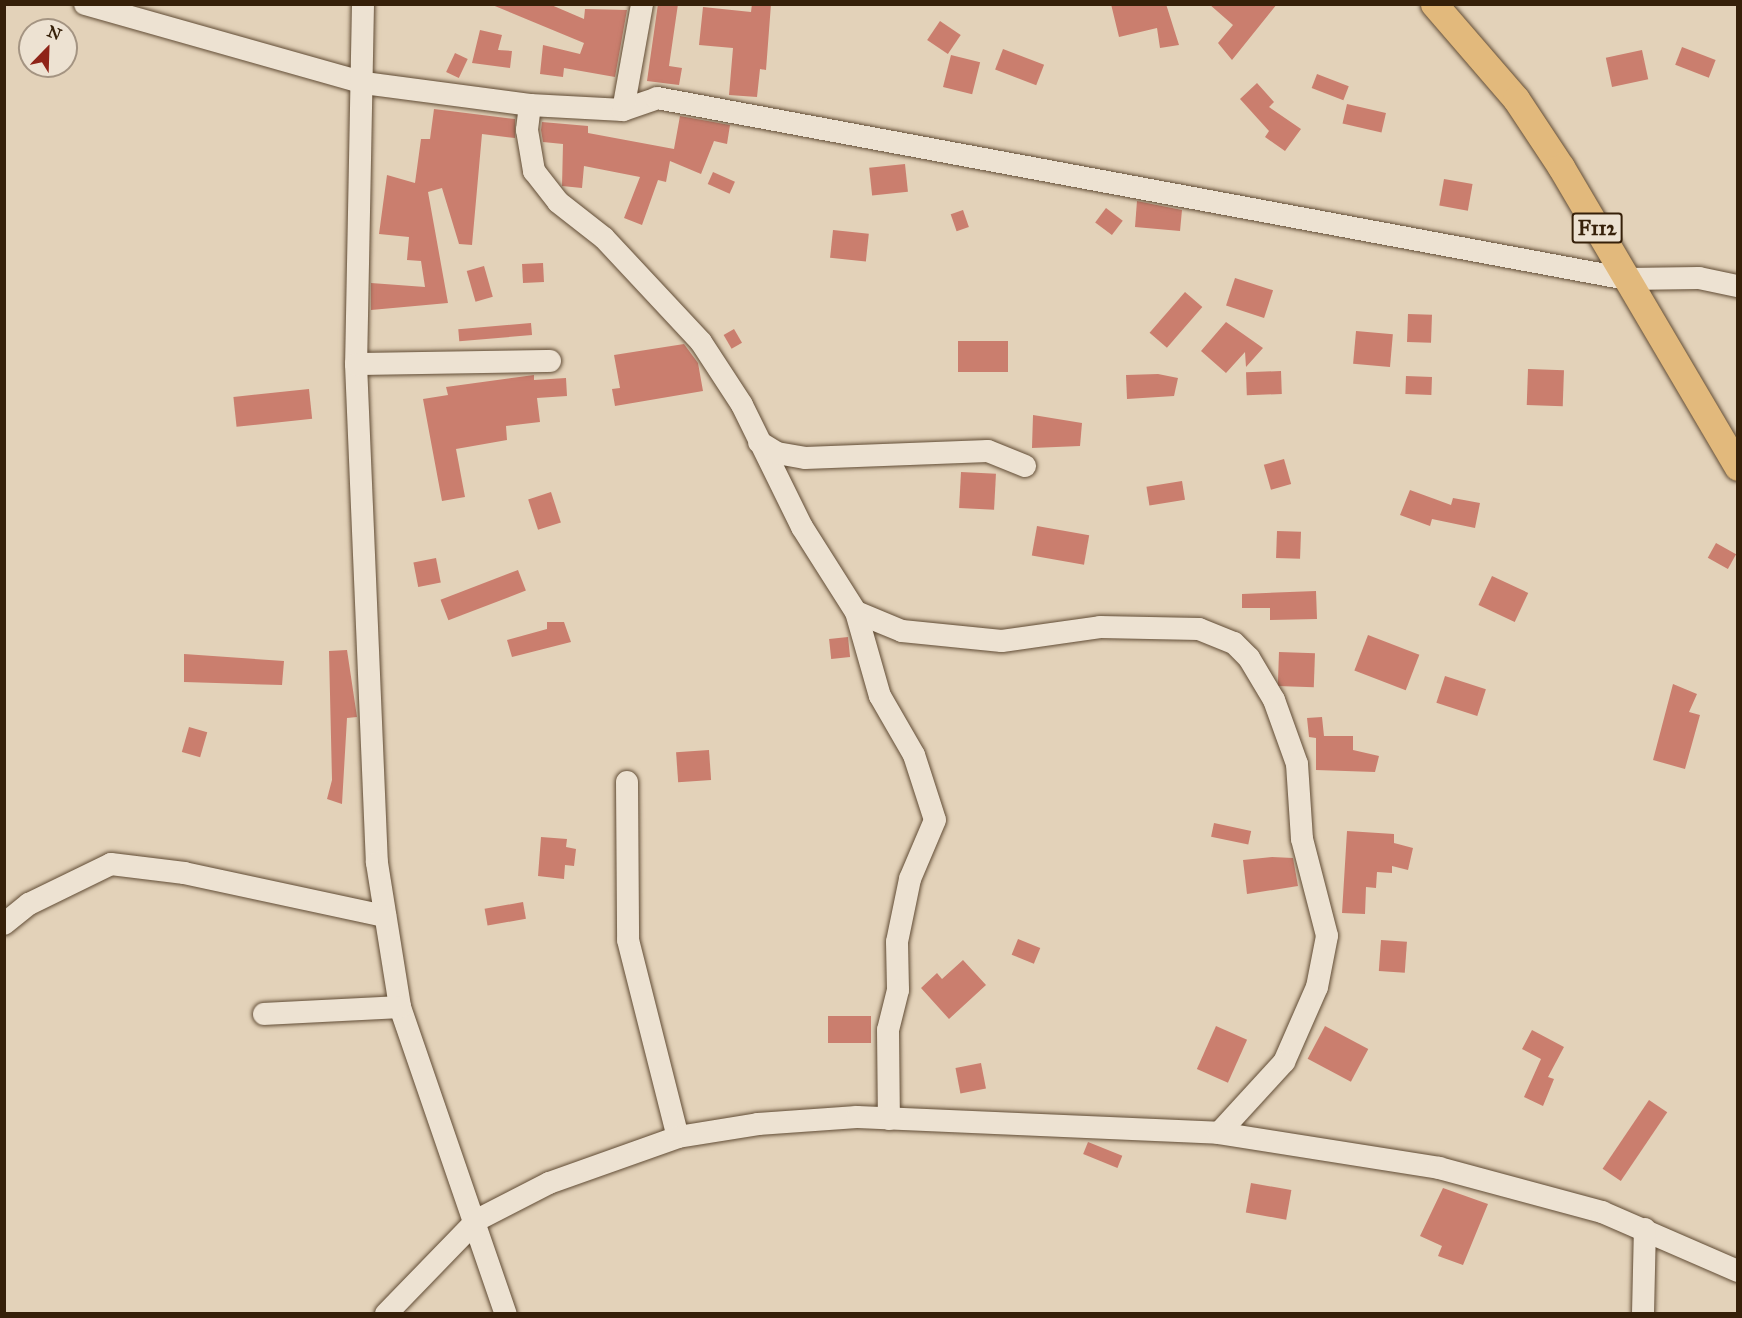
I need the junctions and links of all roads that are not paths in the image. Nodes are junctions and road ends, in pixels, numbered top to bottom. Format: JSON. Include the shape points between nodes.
{"nodes":[{"id":1,"x":85,"y":4,"type":"edge"},
{"id":2,"x":363,"y":4,"type":"edge"},
{"id":3,"x":642,"y":4,"type":"edge"},
{"id":4,"x":1434,"y":4,"type":"edge"},
{"id":5,"x":364,"y":82,"type":"junction"},
{"id":6,"x":530,"y":105,"type":"junction"},
{"id":7,"x":623,"y":110,"type":"junction"},
{"id":8,"x":1627,"y":279,"type":"junction"},
{"id":9,"x":1737,"y":286,"type":"edge"},
{"id":10,"x":550,"y":361,"type":"dead end"},
{"id":11,"x":356,"y":364,"type":"junction"},
{"id":12,"x":759,"y":442,"type":"junction"},
{"id":13,"x":1025,"y":466,"type":"dead end"},
{"id":14,"x":1737,"y":467,"type":"edge"},
{"id":15,"x":856,"y":612,"type":"junction"},
{"id":16,"x":627,"y":782,"type":"dead end"},
{"id":17,"x":385,"y":916,"type":"junction"},
{"id":18,"x":4,"y":924,"type":"edge"},
{"id":19,"x":400,"y":1007,"type":"junction"},
{"id":20,"x":264,"y":1014,"type":"dead end"},
{"id":21,"x":889,"y":1119,"type":"junction"},
{"id":22,"x":1219,"y":1133,"type":"junction"},
{"id":23,"x":678,"y":1137,"type":"junction"},
{"id":24,"x":477,"y":1220,"type":"junction"},
{"id":25,"x":1645,"y":1229,"type":"junction"},
{"id":26,"x":1737,"y":1271,"type":"edge"},
{"id":27,"x":386,"y":1314,"type":"edge"},
{"id":28,"x":506,"y":1314,"type":"edge"},
{"id":29,"x":1643,"y":1314,"type":"edge"}],
"edges":[{"from":1,"to":5,"type":"street"},
{"from":2,"to":5,"type":"street"},
{"from":3,"to":7,"type":"street"},
{"from":4,"to":8,"type":"main road","number":"F112","via":[[1516,99]]},
{"from":5,"to":6,"type":"street"},
{"from":5,"to":11,"type":"street"},
{"from":6,"to":7,"type":"street"},
{"from":6,"to":12,"type":"street","via":[[527,130],[534,171],[558,202],[604,238],[621,262],[684,321],[724,375]]},
{"from":7,"to":8,"type":"street","via":[[657,98]]},
{"from":8,"to":9,"type":"street","via":[[1699,278]]},
{"from":8,"to":14,"type":"main road","number":"F112"},
{"from":10,"to":11,"type":"street"},
{"from":11,"to":17,"type":"street","via":[[377,863]]},
{"from":12,"to":13,"type":"street","via":[[805,458],[988,451]]},
{"from":12,"to":15,"type":"street"},
{"from":15,"to":21,"type":"street","via":[[880,696],[914,755],[935,820],[910,879],[897,942],[898,990],[888,1030]]},
{"from":15,"to":22,"type":"street","via":[[902,631],[1002,641],[1100,627],[1199,629],[1234,643],[1249,658],[1274,700],[1297,765],[1302,839],[1327,936],[1317,987],[1284,1062]]},
{"from":16,"to":23,"type":"street","via":[[628,940]]},
{"from":17,"to":18,"type":"street","via":[[184,873],[111,864],[28,904]]},
{"from":17,"to":19,"type":"street"},
{"from":19,"to":20,"type":"street"},
{"from":19,"to":24,"type":"street","via":[[432,1109]]},
{"from":21,"to":22,"type":"street"},
{"from":21,"to":23,"type":"street","via":[[758,1124]]},
{"from":22,"to":25,"type":"street","via":[[1487,1179]]},
{"from":23,"to":24,"type":"street","via":[[559,1179]]},
{"from":24,"to":27,"type":"street"},
{"from":24,"to":28,"type":"street"},
{"from":25,"to":26,"type":"street"},
{"from":25,"to":29,"type":"street"}]}
